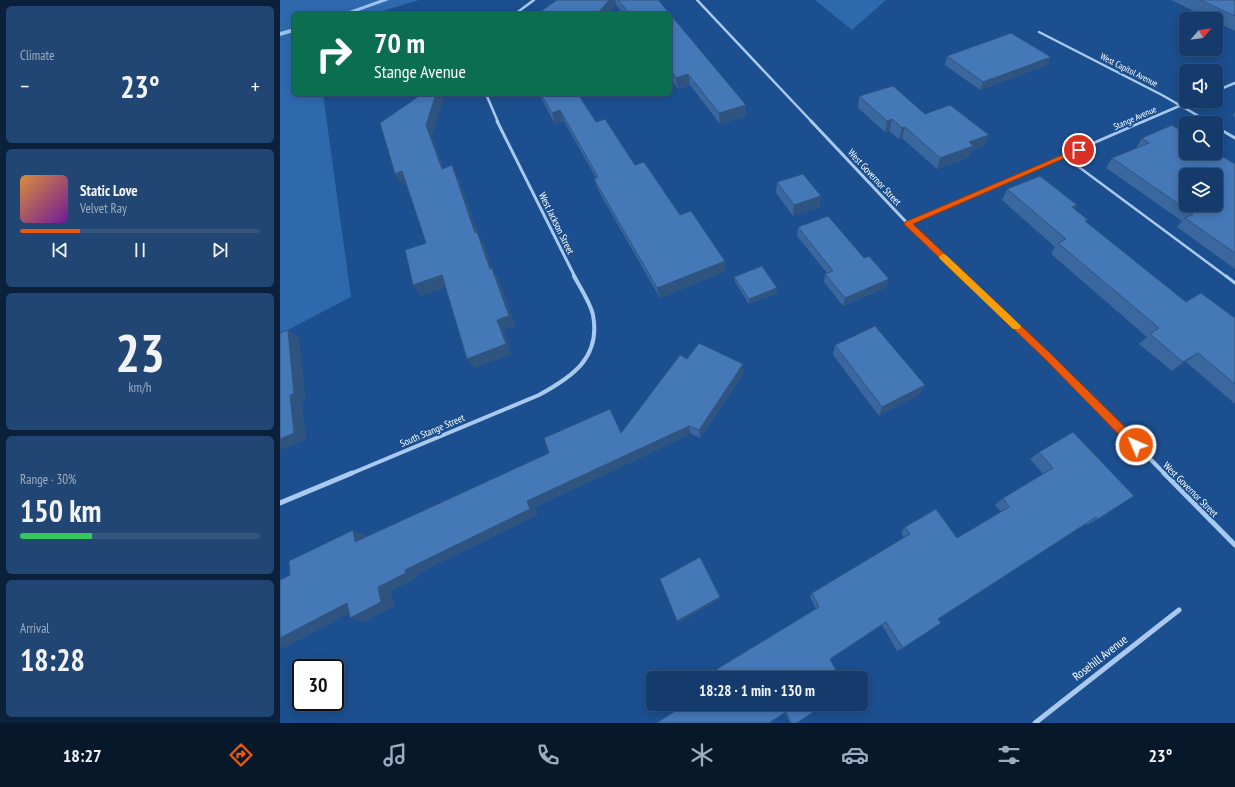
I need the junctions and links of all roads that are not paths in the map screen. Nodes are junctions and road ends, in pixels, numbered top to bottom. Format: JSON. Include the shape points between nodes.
{"nodes":[{"id":1,"x":534,"y":0,"type":"edge"},
{"id":2,"x":697,"y":0,"type":"edge"},
{"id":3,"x":518,"y":12,"type":"edge"},
{"id":4,"x":1040,"y":32,"type":"dead end"},
{"id":5,"x":1235,"y":83,"type":"edge"},
{"id":6,"x":1223,"y":88,"type":"edge"},
{"id":7,"x":487,"y":96,"type":"edge"},
{"id":8,"x":1179,"y":105,"type":"edge"},
{"id":9,"x":1179,"y":106,"type":"edge"},
{"id":10,"x":1184,"y":108,"type":"edge"},
{"id":11,"x":1198,"y":116,"type":"edge"},
{"id":12,"x":1223,"y":131,"type":"edge"},
{"id":13,"x":1235,"y":138,"type":"edge"},
{"id":14,"x":1064,"y":156,"type":"junction"},
{"id":15,"x":908,"y":224,"type":"junction"},
{"id":16,"x":1235,"y":283,"type":"edge"},
{"id":17,"x":585,"y":362,"type":"joint"},
{"id":18,"x":280,"y":504,"type":"edge"},
{"id":19,"x":1235,"y":545,"type":"edge"},
{"id":20,"x":1179,"y":610,"type":"dead end"},
{"id":21,"x":1035,"y":723,"type":"edge"}],
"edges":[{"from":1,"to":3,"type":"street"},
{"from":2,"to":15,"type":"street","name":"West Governor Street"},
{"from":4,"to":8,"type":"street","name":"West Capitol Avenue"},
{"from":5,"to":6,"type":"street"},
{"from":7,"to":17,"type":"street","name":"West Jackson Street","via":[[593,314],[595,339]]},
{"from":9,"to":14,"type":"street","name":"Stange Avenue"},
{"from":10,"to":11,"type":"street","name":"West Capitol Avenue"},
{"from":12,"to":13,"type":"street"},
{"from":14,"to":15,"type":"street","name":"Stange Avenue"},
{"from":14,"to":16,"type":"lane"},
{"from":15,"to":19,"type":"street","name":"West Governor Street","via":[[1048,356]]},
{"from":17,"to":18,"type":"street","name":"South Stange Street","via":[[564,381],[539,395]]},
{"from":20,"to":21,"type":"street","name":"Rosehill Avenue"}]}
